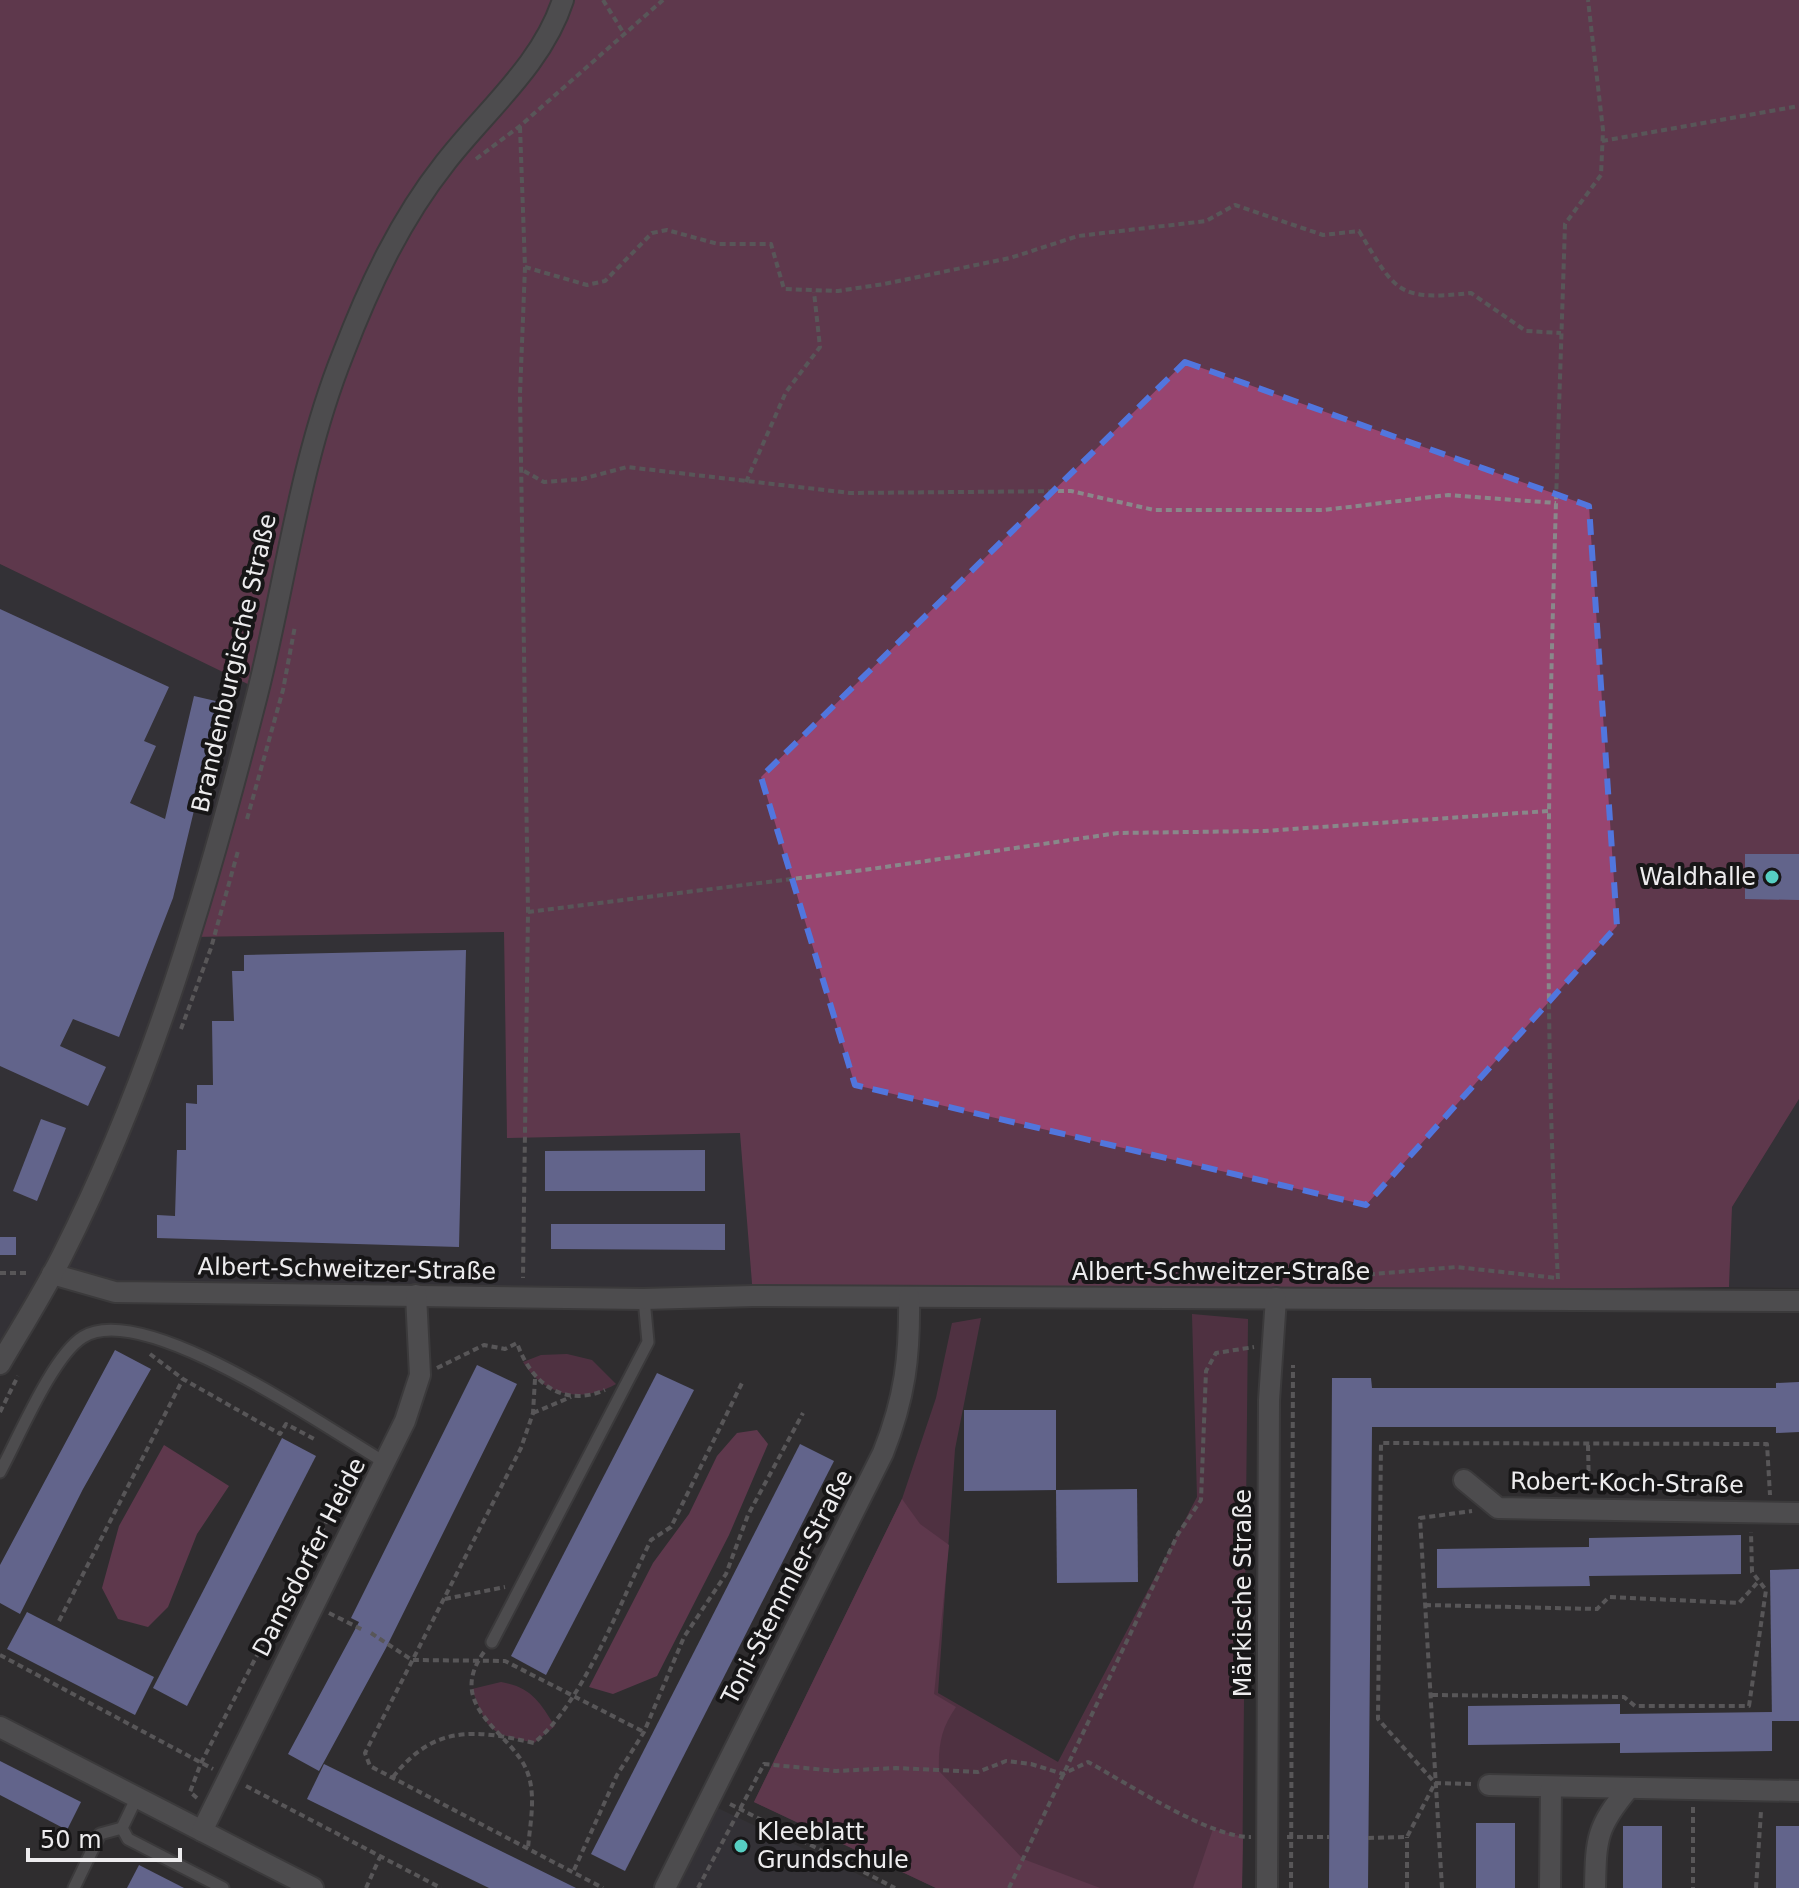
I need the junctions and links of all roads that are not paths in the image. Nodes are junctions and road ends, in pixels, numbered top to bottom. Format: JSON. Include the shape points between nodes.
{"nodes":[{"id":1,"x":563,"y":0,"type":"edge"},
{"id":2,"x":52,"y":1274,"type":"junction"},
{"id":3,"x":416,"y":1295,"type":"junction"},
{"id":4,"x":909,"y":1297,"type":"junction"},
{"id":5,"x":1276,"y":1298,"type":"junction"},
{"id":6,"x":644,"y":1299,"type":"junction"},
{"id":7,"x":1799,"y":1301,"type":"edge"},
{"id":8,"x":0,"y":1364,"type":"edge"},
{"id":9,"x":386,"y":1463,"type":"junction"},
{"id":10,"x":0,"y":1472,"type":"edge"},
{"id":11,"x":1464,"y":1480,"type":"dead end"},
{"id":12,"x":1799,"y":1513,"type":"edge"},
{"id":13,"x":492,"y":1642,"type":"road end"},
{"id":14,"x":0,"y":1727,"type":"edge"},
{"id":15,"x":1489,"y":1785,"type":"road end"},
{"id":16,"x":1551,"y":1788,"type":"junction"},
{"id":17,"x":1629,"y":1788,"type":"junction"},
{"id":18,"x":1799,"y":1791,"type":"edge"},
{"id":19,"x":137,"y":1797,"type":"junction"},
{"id":20,"x":122,"y":1828,"type":"junction"},
{"id":21,"x":202,"y":1831,"type":"junction"},
{"id":22,"x":74,"y":1888,"type":"edge"},
{"id":23,"x":223,"y":1888,"type":"edge"},
{"id":24,"x":313,"y":1888,"type":"edge"},
{"id":25,"x":665,"y":1888,"type":"edge"},
{"id":26,"x":1267,"y":1888,"type":"edge"},
{"id":27,"x":1550,"y":1888,"type":"edge"},
{"id":28,"x":1595,"y":1888,"type":"edge"}],
"edges":[{"from":1,"to":2,"type":"street","name":"Brandenburgische Straße","via":[[534,59],[444,164],[408,215],[342,355],[311,445],[259,689],[191,937],[114,1144]]},
{"from":2,"to":3,"type":"street","name":"Albert-Schweitzer-Straße","via":[[115,1292]]},
{"from":2,"to":8,"type":"street","name":"Brandenburgische Straße"},
{"from":3,"to":6,"type":"street","name":"Albert-Schweitzer-Straße"},
{"from":3,"to":9,"type":"street","name":"Damsdorfer Heide","via":[[420,1375]]},
{"from":4,"to":5,"type":"street","name":"Albert-Schweitzer-Straße"},
{"from":4,"to":6,"type":"street","name":"Albert-Schweitzer-Straße"},
{"from":4,"to":25,"type":"street","name":"Toni-Stemmler-Straße","via":[[908,1365],[883,1453]]},
{"from":5,"to":7,"type":"street","name":"Albert-Schweitzer-Straße"},
{"from":5,"to":26,"type":"street","name":"Märkische Straße","via":[[1269,1400]]},
{"from":6,"to":13,"type":"lane","via":[[648,1342]]},
{"from":9,"to":10,"type":"lane","via":[[218,1363],[163,1339],[116,1328],[83,1337],[57,1365]]},
{"from":9,"to":21,"type":"street","name":"Damsdorfer Heide"},
{"from":11,"to":12,"type":"street","name":"Robert-Koch-Straße","via":[[1498,1508]]},
{"from":14,"to":19,"type":"street"},
{"from":15,"to":16,"type":"street"},
{"from":16,"to":17,"type":"street"},
{"from":16,"to":27,"type":"street"},
{"from":17,"to":18,"type":"street"},
{"from":17,"to":28,"type":"street","via":[[1596,1837]]},
{"from":19,"to":20,"type":"lane"},
{"from":19,"to":21,"type":"street"},
{"from":20,"to":22,"type":"lane","via":[[100,1834]]},
{"from":20,"to":23,"type":"lane","via":[[128,1839]]},
{"from":21,"to":24,"type":"street"}]}
